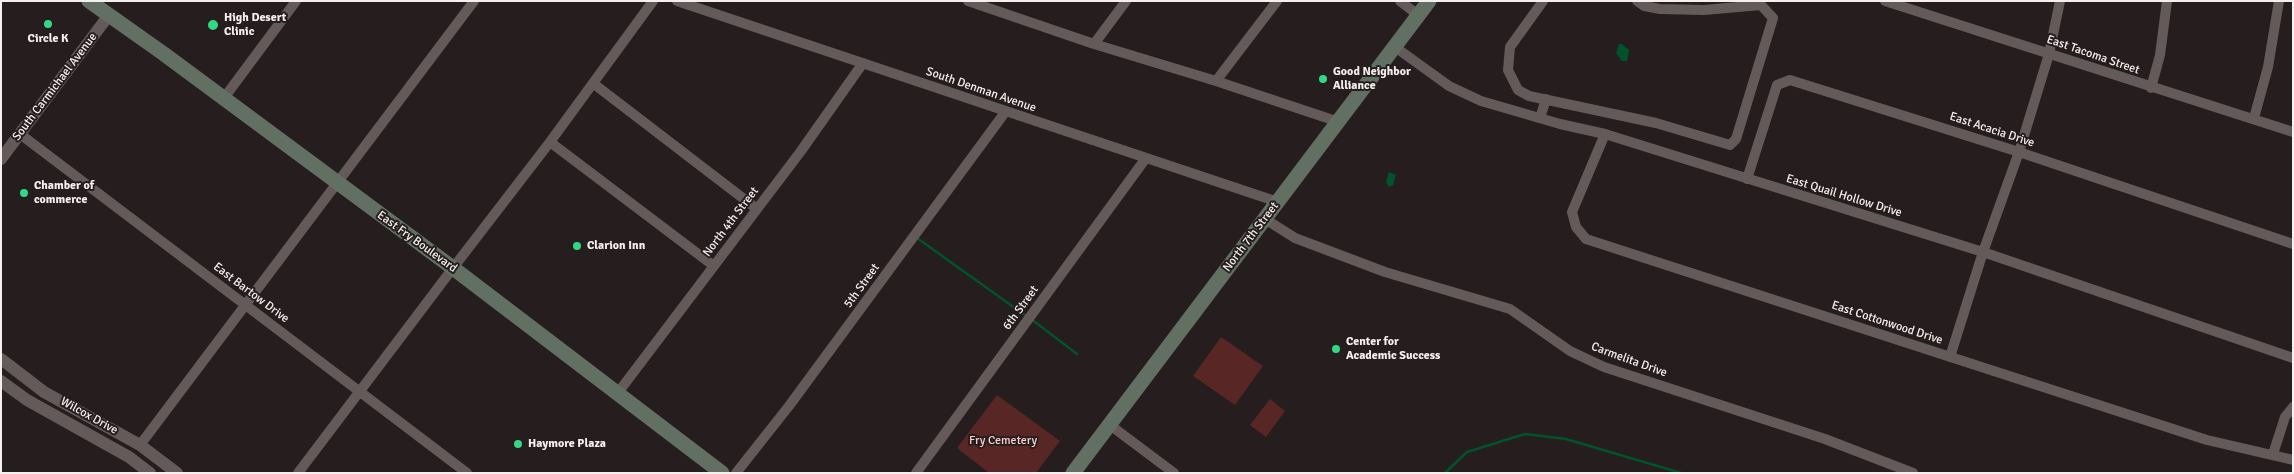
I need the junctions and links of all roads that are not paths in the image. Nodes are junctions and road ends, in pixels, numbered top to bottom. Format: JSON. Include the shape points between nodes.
{"nodes":[{"id":1,"x":89,"y":1,"type":"edge"},
{"id":2,"x":296,"y":1,"type":"edge"},
{"id":3,"x":474,"y":1,"type":"edge"},
{"id":4,"x":653,"y":1,"type":"edge"},
{"id":5,"x":677,"y":1,"type":"edge"},
{"id":6,"x":1126,"y":1,"type":"edge"},
{"id":7,"x":1277,"y":1,"type":"edge"},
{"id":8,"x":1400,"y":1,"type":"edge"},
{"id":9,"x":1429,"y":1,"type":"edge"},
{"id":10,"x":1543,"y":1,"type":"edge"},
{"id":11,"x":1638,"y":1,"type":"edge"},
{"id":12,"x":1885,"y":1,"type":"edge"},
{"id":13,"x":2060,"y":1,"type":"edge"},
{"id":14,"x":2168,"y":1,"type":"edge"},
{"id":15,"x":2279,"y":1,"type":"edge"},
{"id":16,"x":975,"y":2,"type":"edge"},
{"id":17,"x":109,"y":15,"type":"junction"},
{"id":18,"x":1418,"y":15,"type":"junction"},
{"id":19,"x":1094,"y":44,"type":"junction"},
{"id":20,"x":1395,"y":47,"type":"junction"},
{"id":21,"x":2050,"y":54,"type":"junction"},
{"id":22,"x":863,"y":63,"type":"junction"},
{"id":23,"x":1216,"y":81,"type":"junction"},
{"id":24,"x":594,"y":84,"type":"junction"},
{"id":25,"x":2150,"y":88,"type":"junction"},
{"id":26,"x":224,"y":98,"type":"junction"},
{"id":27,"x":1546,"y":100,"type":"junction"},
{"id":28,"x":1006,"y":111,"type":"junction"},
{"id":29,"x":1540,"y":118,"type":"junction"},
{"id":30,"x":2254,"y":118,"type":"junction"},
{"id":31,"x":1338,"y":123,"type":"junction"},
{"id":32,"x":2293,"y":132,"type":"edge"},
{"id":33,"x":20,"y":134,"type":"junction"},
{"id":34,"x":1605,"y":134,"type":"junction"},
{"id":35,"x":550,"y":142,"type":"junction"},
{"id":36,"x":2019,"y":152,"type":"junction"},
{"id":37,"x":1146,"y":158,"type":"junction"},
{"id":38,"x":1,"y":159,"type":"edge"},
{"id":39,"x":1747,"y":179,"type":"junction"},
{"id":40,"x":337,"y":183,"type":"junction"},
{"id":41,"x":1278,"y":202,"type":"junction"},
{"id":42,"x":757,"y":209,"type":"junction"},
{"id":43,"x":1265,"y":219,"type":"junction"},
{"id":44,"x":2293,"y":244,"type":"edge"},
{"id":45,"x":1983,"y":252,"type":"junction"},
{"id":46,"x":714,"y":266,"type":"junction"},
{"id":47,"x":452,"y":268,"type":"junction"},
{"id":48,"x":244,"y":304,"type":"junction"},
{"id":49,"x":1950,"y":357,"type":"junction"},
{"id":50,"x":2293,"y":358,"type":"edge"},
{"id":51,"x":1,"y":359,"type":"edge"},
{"id":52,"x":1,"y":381,"type":"edge"},
{"id":53,"x":360,"y":392,"type":"junction"},
{"id":54,"x":617,"y":394,"type":"junction"},
{"id":55,"x":2293,"y":407,"type":"edge"},
{"id":56,"x":1110,"y":425,"type":"junction"},
{"id":57,"x":140,"y":445,"type":"junction"},
{"id":58,"x":2273,"y":454,"type":"junction"},
{"id":59,"x":2293,"y":460,"type":"edge"},
{"id":60,"x":150,"y":473,"type":"edge"},
{"id":61,"x":177,"y":473,"type":"edge"},
{"id":62,"x":298,"y":473,"type":"edge"},
{"id":63,"x":467,"y":473,"type":"edge"},
{"id":64,"x":722,"y":473,"type":"edge"},
{"id":65,"x":736,"y":473,"type":"edge"},
{"id":66,"x":916,"y":473,"type":"edge"},
{"id":67,"x":1073,"y":473,"type":"edge"},
{"id":68,"x":1174,"y":473,"type":"edge"},
{"id":69,"x":1913,"y":473,"type":"edge"}],
"edges":[{"from":1,"to":17,"type":"main road","name":"East Fry Boulevard"},
{"from":2,"to":26,"type":"street"},
{"from":3,"to":40,"type":"street"},
{"from":4,"to":24,"type":"street"},
{"from":5,"to":22,"type":"street","name":"South Denman Avenue"},
{"from":6,"to":19,"type":"street"},
{"from":7,"to":23,"type":"street"},
{"from":8,"to":18,"type":"street"},
{"from":9,"to":18,"type":"main road","name":"North 7th Street"},
{"from":10,"to":27,"type":"street","via":[[1510,47],[1508,70],[1518,90]]},
{"from":11,"to":27,"type":"street","via":[[1644,6],[1660,9],[1704,10],[1762,5],[1773,18],[1736,139],[1730,145],[1656,123]]},
{"from":12,"to":21,"type":"street","name":"East Tacoma Street"},
{"from":13,"to":21,"type":"street"},
{"from":14,"to":25,"type":"street","via":[[2160,54]]},
{"from":15,"to":30,"type":"street","via":[[2268,68]]},
{"from":16,"to":19,"type":"street"},
{"from":17,"to":26,"type":"main road","name":"East Fry Boulevard"},
{"from":17,"to":33,"type":"street","name":"South Carmichael Avenue"},
{"from":18,"to":20,"type":"main road","name":"North 7th Street"},
{"from":19,"to":23,"type":"street"},
{"from":20,"to":29,"type":"street","name":"East Quail Hollow Drive","via":[[1449,86],[1481,101]]},
{"from":20,"to":31,"type":"main road","name":"North 7th Street"},
{"from":21,"to":25,"type":"street","name":"East Tacoma Street"},
{"from":21,"to":36,"type":"street"},
{"from":22,"to":28,"type":"street","name":"South Denman Avenue"},
{"from":22,"to":42,"type":"street","name":"North 4th Street"},
{"from":23,"to":31,"type":"street"},
{"from":24,"to":35,"type":"street"},
{"from":24,"to":42,"type":"street"},
{"from":25,"to":30,"type":"street","name":"East Tacoma Street"},
{"from":26,"to":40,"type":"main road","name":"East Fry Boulevard"},
{"from":27,"to":29,"type":"street"},
{"from":28,"to":37,"type":"street","name":"South Denman Avenue"},
{"from":28,"to":65,"type":"street","name":"5th Street","via":[[790,406]]},
{"from":29,"to":34,"type":"street","name":"East Quail Hollow Drive"},
{"from":30,"to":32,"type":"street","name":"East Tacoma Street"},
{"from":31,"to":41,"type":"main road","name":"North 7th Street"},
{"from":33,"to":38,"type":"street","name":"South Carmichael Avenue"},
{"from":33,"to":48,"type":"street","name":"East Bartow Drive"},
{"from":34,"to":39,"type":"street","name":"East Quail Hollow Drive"},
{"from":34,"to":49,"type":"street","name":"East Cottonwood Drive","via":[[1572,212],[1576,227],[1586,239]]},
{"from":35,"to":46,"type":"street"},
{"from":35,"to":47,"type":"street"},
{"from":36,"to":39,"type":"street","name":"East Acacia Drive","via":[[1790,80],[1777,85]]},
{"from":36,"to":44,"type":"street","name":"East Acacia Drive"},
{"from":36,"to":45,"type":"street"},
{"from":37,"to":41,"type":"street","name":"South Denman Avenue"},
{"from":37,"to":66,"type":"street","name":"6th Street"},
{"from":39,"to":45,"type":"street","name":"East Quail Hollow Drive"},
{"from":40,"to":47,"type":"main road","name":"East Fry Boulevard"},
{"from":40,"to":48,"type":"street"},
{"from":41,"to":43,"type":"main road","name":"North 7th Street"},
{"from":42,"to":46,"type":"street","name":"North 4th Street"},
{"from":43,"to":56,"type":"main road","name":"North 7th Street"},
{"from":43,"to":69,"type":"street","name":"Carmelita Drive","via":[[1295,238],[1386,272],[1510,309],[1570,351],[1604,367],[1826,439]]},
{"from":45,"to":49,"type":"street"},
{"from":45,"to":50,"type":"street","name":"East Quail Hollow Drive"},
{"from":46,"to":54,"type":"street","name":"North 4th Street"},
{"from":47,"to":53,"type":"street"},
{"from":47,"to":54,"type":"main road","name":"East Fry Boulevard"},
{"from":48,"to":53,"type":"street","name":"East Bartow Drive"},
{"from":48,"to":57,"type":"street"},
{"from":49,"to":58,"type":"street","name":"East Cottonwood Drive","via":[[2207,440]]},
{"from":51,"to":57,"type":"street","name":"Wilcox Drive","via":[[44,392]]},
{"from":52,"to":60,"type":"street","name":"Wilcox Drive","via":[[27,400],[129,457]]},
{"from":53,"to":62,"type":"street"},
{"from":53,"to":63,"type":"street","name":"East Bartow Drive"},
{"from":54,"to":64,"type":"main road","name":"East Fry Boulevard"},
{"from":55,"to":58,"type":"street","via":[[2285,417]]},
{"from":56,"to":67,"type":"main road","name":"North 7th Street"},
{"from":56,"to":68,"type":"street"},
{"from":57,"to":61,"type":"street","name":"Wilcox Drive"},
{"from":58,"to":59,"type":"street","name":"East Cottonwood Drive"}]}
